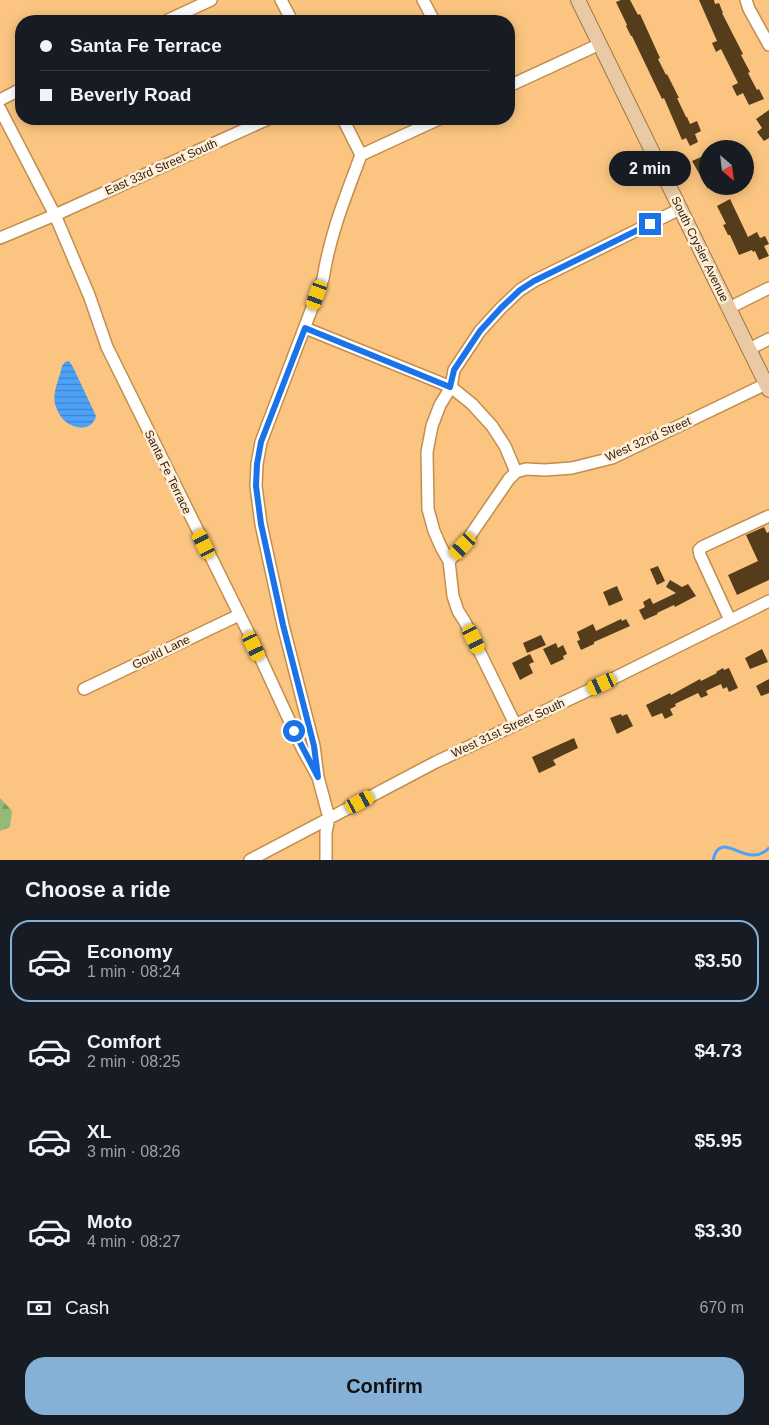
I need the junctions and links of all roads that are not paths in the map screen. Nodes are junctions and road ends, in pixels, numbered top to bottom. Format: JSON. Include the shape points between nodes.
{"nodes":[{"id":1,"x":211,"y":0,"type":"edge"},
{"id":2,"x":281,"y":0,"type":"edge"},
{"id":3,"x":423,"y":0,"type":"edge"},
{"id":4,"x":578,"y":0,"type":"edge"},
{"id":5,"x":746,"y":0,"type":"edge"},
{"id":6,"x":179,"y":15,"type":"edge"},
{"id":7,"x":289,"y":15,"type":"edge"},
{"id":8,"x":431,"y":15,"type":"edge"},
{"id":9,"x":600,"y":44,"type":"junction"},
{"id":10,"x":769,"y":46,"type":"edge"},
{"id":11,"x":515,"y":83,"type":"edge"},
{"id":12,"x":15,"y":93,"type":"edge"},
{"id":13,"x":0,"y":100,"type":"edge"},
{"id":14,"x":0,"y":109,"type":"edge"},
{"id":15,"x":255,"y":125,"type":"edge"},
{"id":16,"x":345,"y":125,"type":"edge"},
{"id":17,"x":426,"y":125,"type":"edge"},
{"id":18,"x":361,"y":155,"type":"junction"},
{"id":19,"x":680,"y":209,"type":"junction"},
{"id":20,"x":55,"y":215,"type":"junction"},
{"id":21,"x":0,"y":238,"type":"edge"},
{"id":22,"x":769,"y":288,"type":"edge"},
{"id":23,"x":729,"y":308,"type":"junction"},
{"id":24,"x":305,"y":328,"type":"junction"},
{"id":25,"x":769,"y":339,"type":"edge"},
{"id":26,"x":749,"y":349,"type":"junction"},
{"id":27,"x":450,"y":387,"type":"junction"},
{"id":28,"x":767,"y":387,"type":"edge"},
{"id":29,"x":516,"y":472,"type":"junction"},
{"id":30,"x":769,"y":516,"type":"edge"},
{"id":31,"x":449,"y":561,"type":"junction"},
{"id":32,"x":769,"y":601,"type":"edge"},
{"id":33,"x":239,"y":615,"type":"junction"},
{"id":34,"x":730,"y":620,"type":"junction"},
{"id":35,"x":84,"y":690,"type":"dead end"},
{"id":36,"x":515,"y":724,"type":"junction"},
{"id":37,"x":318,"y":777,"type":"junction"},
{"id":38,"x":329,"y":818,"type":"junction"},
{"id":39,"x":250,"y":860,"type":"edge"},
{"id":40,"x":326,"y":860,"type":"edge"}],
"edges":[{"from":1,"to":6,"type":"street"},
{"from":2,"to":7,"type":"street"},
{"from":3,"to":8,"type":"street"},
{"from":4,"to":9,"type":"main road","name":"South Crysler Avenue"},
{"from":5,"to":10,"type":"street"},
{"from":9,"to":11,"type":"street"},
{"from":9,"to":19,"type":"main road","name":"South Crysler Avenue"},
{"from":12,"to":13,"type":"street"},
{"from":14,"to":20,"type":"street","name":"Santa Fe Terrace"},
{"from":15,"to":20,"type":"street","name":"East 33rd Street South"},
{"from":16,"to":18,"type":"street"},
{"from":17,"to":18,"type":"street"},
{"from":18,"to":24,"type":"street","via":[[334,227],[323,279]]},
{"from":19,"to":23,"type":"main road","name":"South Crysler Avenue"},
{"from":19,"to":27,"type":"street","via":[[520,290],[480,331],[454,370]]},
{"from":20,"to":21,"type":"street","name":"East 33rd Street South"},
{"from":20,"to":33,"type":"street","name":"Santa Fe Terrace","via":[[107,347]]},
{"from":22,"to":23,"type":"street"},
{"from":23,"to":26,"type":"main road","name":"South Crysler Avenue"},
{"from":24,"to":27,"type":"street"},
{"from":24,"to":37,"type":"street","via":[[261,442],[256,486],[261,524],[314,746]]},
{"from":25,"to":26,"type":"street"},
{"from":26,"to":28,"type":"main road","name":"South Crysler Avenue"},
{"from":27,"to":29,"type":"street","via":[[472,404],[492,426]]},
{"from":27,"to":31,"type":"street","via":[[432,426],[426,452],[428,509],[434,531]]},
{"from":28,"to":29,"type":"street","name":"West 32nd Street","via":[[612,458],[572,468]]},
{"from":29,"to":31,"type":"street"},
{"from":30,"to":34,"type":"street","via":[[700,550]]},
{"from":31,"to":36,"type":"street","via":[[458,611]]},
{"from":32,"to":34,"type":"street","name":"West 31st Street South"},
{"from":33,"to":35,"type":"street","name":"Gould Lane"},
{"from":33,"to":37,"type":"street","name":"Santa Fe Terrace"},
{"from":34,"to":36,"type":"street","name":"West 31st Street South"},
{"from":36,"to":38,"type":"street","name":"West 31st Street South"},
{"from":37,"to":38,"type":"street"},
{"from":38,"to":39,"type":"street","name":"West 31st Street South"},
{"from":38,"to":40,"type":"street"}]}
